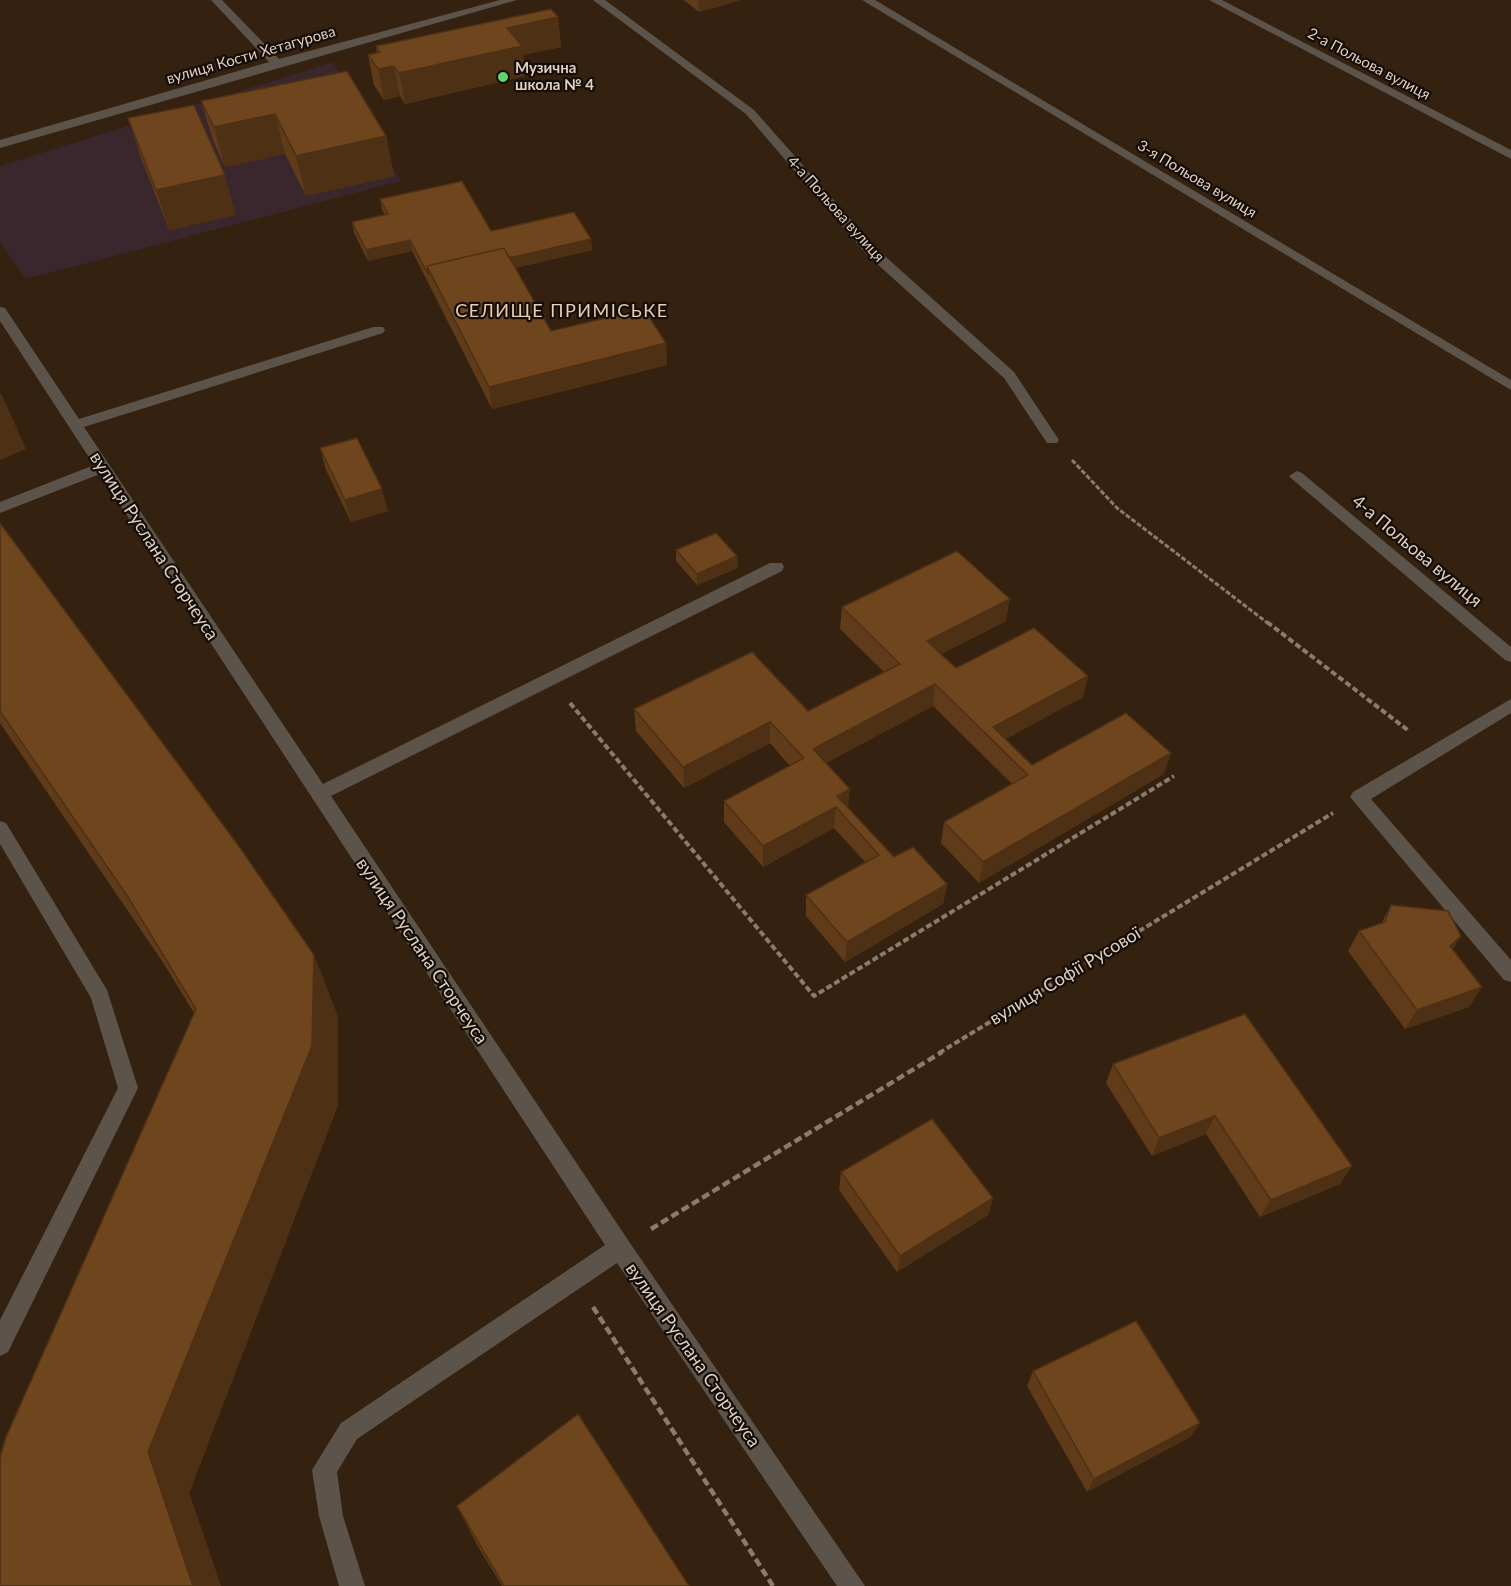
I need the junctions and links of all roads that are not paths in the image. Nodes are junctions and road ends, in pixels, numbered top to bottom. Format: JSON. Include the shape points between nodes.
{"nodes":[{"id":1,"x":216,"y":0,"type":"edge"},
{"id":2,"x":512,"y":0,"type":"edge"},
{"id":3,"x":598,"y":0,"type":"edge"},
{"id":4,"x":867,"y":0,"type":"edge"},
{"id":5,"x":1214,"y":0,"type":"edge"},
{"id":6,"x":277,"y":63,"type":"junction"},
{"id":7,"x":0,"y":144,"type":"edge"},
{"id":8,"x":1511,"y":155,"type":"edge"},
{"id":9,"x":0,"y":311,"type":"edge"},
{"id":10,"x":378,"y":330,"type":"dead end"},
{"id":11,"x":1511,"y":386,"type":"edge"},
{"id":12,"x":75,"y":425,"type":"junction"},
{"id":13,"x":1052,"y":440,"type":"road end"},
{"id":14,"x":102,"y":468,"type":"junction"},
{"id":15,"x":1297,"y":476,"type":"dead end"},
{"id":16,"x":0,"y":508,"type":"edge"},
{"id":17,"x":776,"y":567,"type":"dead end"},
{"id":18,"x":1511,"y":657,"type":"edge"},
{"id":19,"x":1511,"y":705,"type":"edge"},
{"id":20,"x":318,"y":794,"type":"junction"},
{"id":21,"x":0,"y":828,"type":"edge"},
{"id":22,"x":1511,"y":974,"type":"edge"},
{"id":23,"x":620,"y":1248,"type":"junction"},
{"id":24,"x":0,"y":1344,"type":"edge"},
{"id":25,"x":352,"y":1586,"type":"edge"},
{"id":26,"x":852,"y":1586,"type":"edge"}],
"edges":[{"from":1,"to":6,"type":"street"},
{"from":2,"to":6,"type":"street","name":"вулиця Кости Хетагурова"},
{"from":3,"to":13,"type":"street","name":"4-а Польова вулиця","via":[[750,112],[871,251],[1009,375]]},
{"from":4,"to":11,"type":"street","name":"3-я Польова вулиця"},
{"from":5,"to":8,"type":"street","name":"2-а Польова вулиця"},
{"from":6,"to":7,"type":"street","name":"вулиця Кости Хетагурова"},
{"from":9,"to":12,"type":"street","name":"вулиця Руслана Сторчеуса"},
{"from":10,"to":12,"type":"street"},
{"from":12,"to":14,"type":"street","name":"вулиця Руслана Сторчеуса"},
{"from":14,"to":16,"type":"street"},
{"from":14,"to":20,"type":"street","name":"вулиця Руслана Сторчеуса"},
{"from":15,"to":18,"type":"street","name":"4-а Польова вулиця"},
{"from":17,"to":20,"type":"street"},
{"from":19,"to":22,"type":"street","via":[[1359,797]]},
{"from":20,"to":23,"type":"street","name":"вулиця Руслана Сторчеуса"},
{"from":21,"to":24,"type":"street","via":[[100,996],[128,1088]]},
{"from":23,"to":25,"type":"street","via":[[349,1431],[324,1470],[331,1516]]},
{"from":23,"to":26,"type":"street","name":"вулиця Руслана Сторчеуса"}]}
